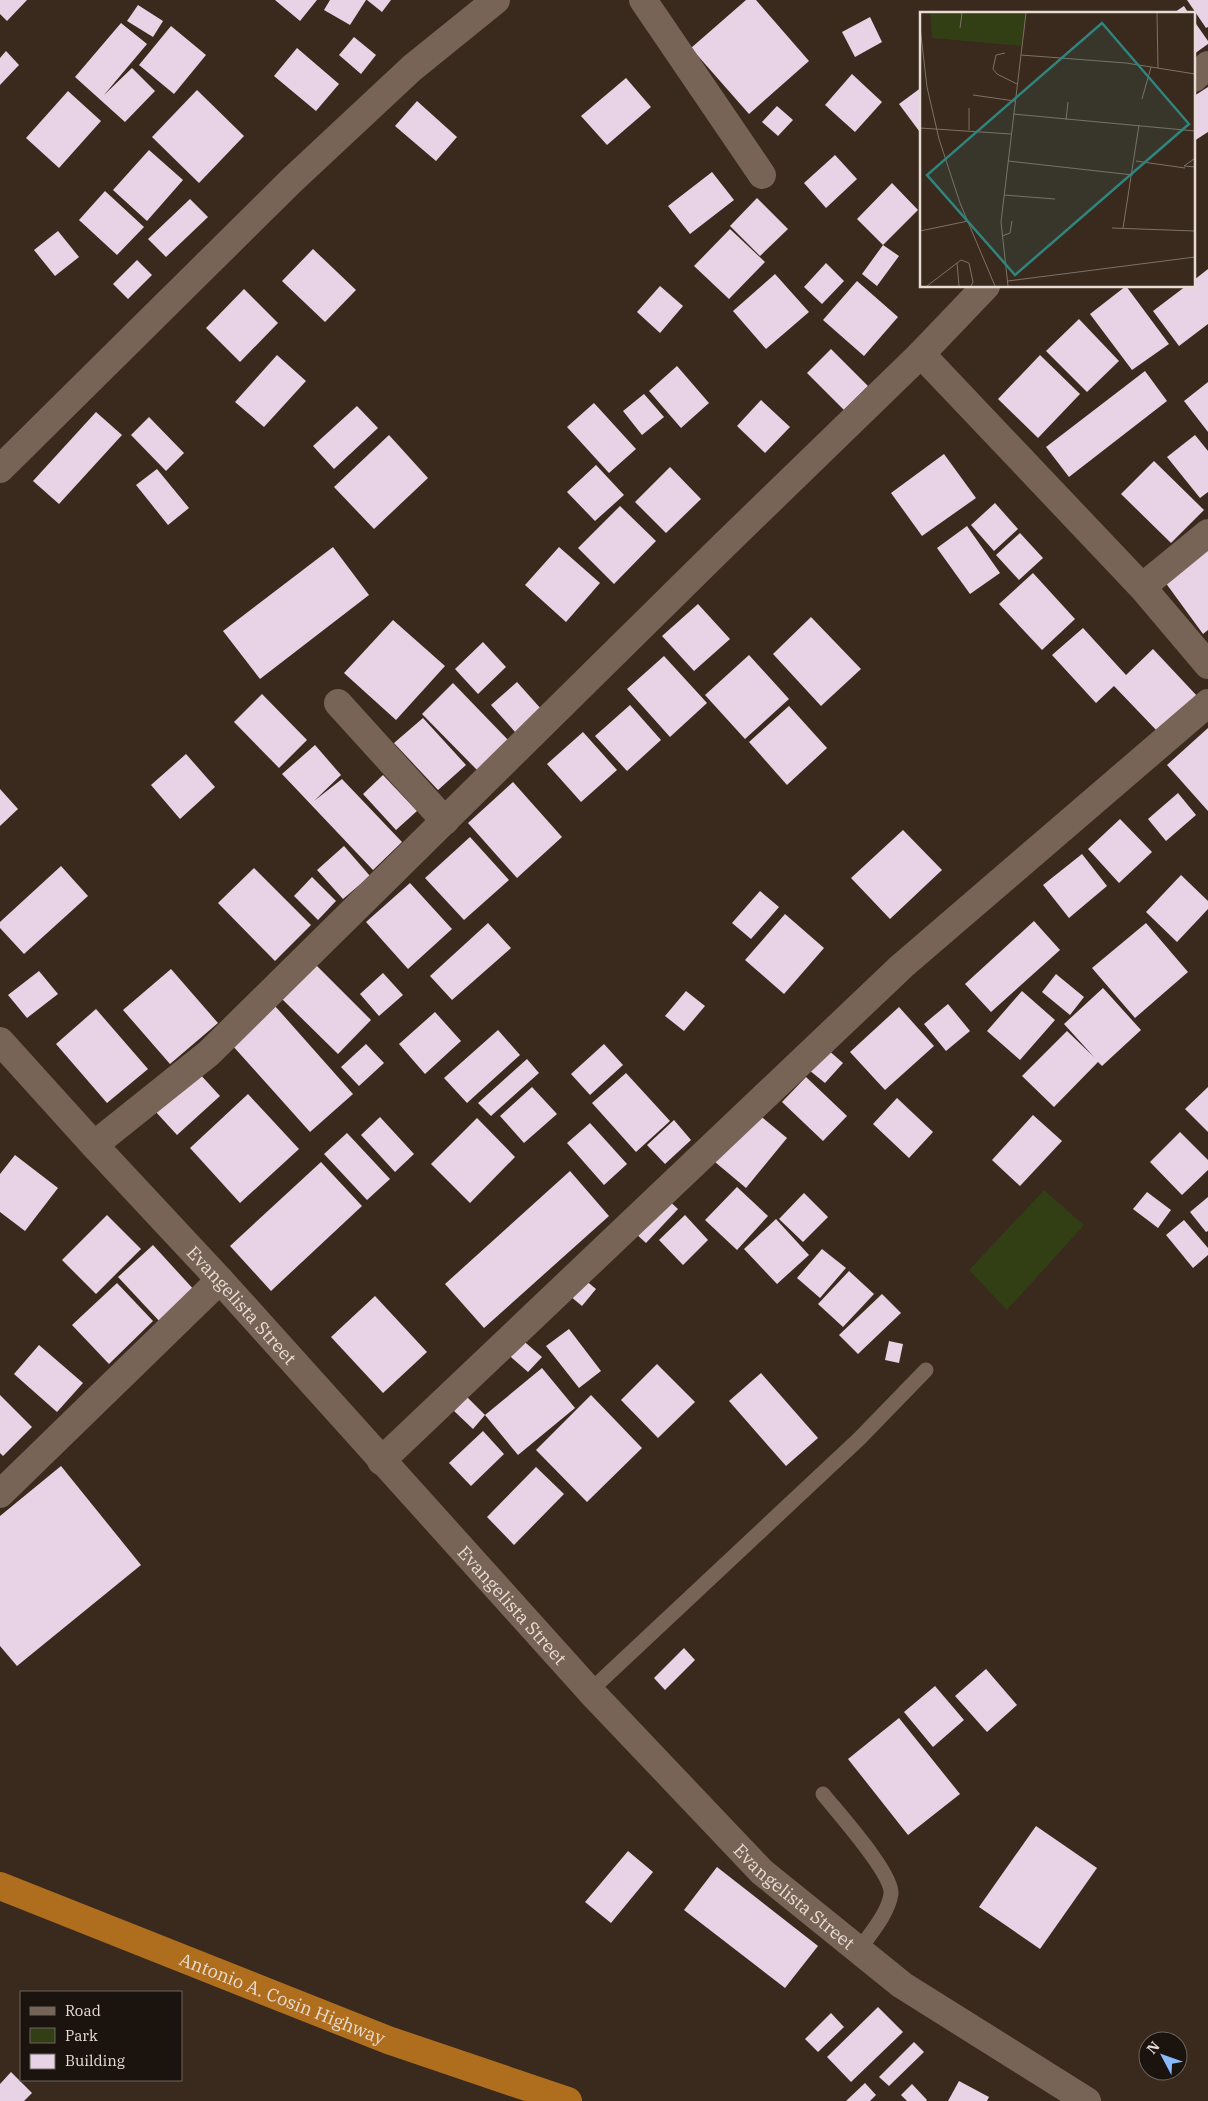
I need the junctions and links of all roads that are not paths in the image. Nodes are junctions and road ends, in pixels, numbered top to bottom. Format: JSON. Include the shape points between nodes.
{"nodes":[{"id":1,"x":496,"y":0,"type":"edge"},
{"id":2,"x":643,"y":0,"type":"edge"},
{"id":3,"x":1208,"y":65,"type":"edge"},
{"id":4,"x":1196,"y":76,"type":"edge"},
{"id":5,"x":762,"y":175,"type":"dead end"},
{"id":6,"x":984,"y":288,"type":"edge"},
{"id":7,"x":921,"y":354,"type":"junction"},
{"id":8,"x":0,"y":469,"type":"edge"},
{"id":9,"x":1208,"y":533,"type":"edge"},
{"id":10,"x":1142,"y":587,"type":"junction"},
{"id":11,"x":1208,"y":665,"type":"edge"},
{"id":12,"x":338,"y":703,"type":"dead end"},
{"id":13,"x":1208,"y":704,"type":"edge"},
{"id":14,"x":446,"y":821,"type":"junction"},
{"id":15,"x":5,"y":1055,"type":"edge"},
{"id":16,"x":94,"y":1145,"type":"junction"},
{"id":17,"x":220,"y":1280,"type":"junction"},
{"id":18,"x":926,"y":1370,"type":"dead end"},
{"id":19,"x":381,"y":1461,"type":"junction"},
{"id":20,"x":0,"y":1494,"type":"edge"},
{"id":21,"x":590,"y":1691,"type":"junction"},
{"id":22,"x":822,"y":1794,"type":"dead end"},
{"id":23,"x":0,"y":1886,"type":"edge"},
{"id":24,"x":859,"y":1950,"type":"junction"},
{"id":25,"x":562,"y":2100,"type":"edge"},
{"id":26,"x":1087,"y":2101,"type":"edge"}],
"edges":[{"from":1,"to":8,"type":"street","via":[[412,68],[313,161]]},
{"from":2,"to":5,"type":"street"},
{"from":3,"to":4,"type":"street"},
{"from":6,"to":7,"type":"street"},
{"from":7,"to":10,"type":"street"},
{"from":7,"to":14,"type":"street"},
{"from":9,"to":10,"type":"street"},
{"from":10,"to":11,"type":"street"},
{"from":12,"to":14,"type":"street"},
{"from":13,"to":19,"type":"street","via":[[902,966]]},
{"from":14,"to":16,"type":"street","via":[[209,1053]]},
{"from":15,"to":16,"type":"street","name":"Evangelista Street"},
{"from":16,"to":17,"type":"street","name":"Evangelista Street"},
{"from":17,"to":19,"type":"street","name":"Evangelista Street"},
{"from":17,"to":20,"type":"street"},
{"from":18,"to":21,"type":"lane","via":[[859,1439]]},
{"from":19,"to":21,"type":"street","name":"Evangelista Street"},
{"from":21,"to":24,"type":"street","name":"Evangelista Street","via":[[762,1872]]},
{"from":22,"to":24,"type":"lane","via":[[889,1880],[891,1893],[883,1914]]},
{"from":23,"to":25,"type":"highway","name":"Antonio A. Cosin Highway","via":[[388,2040]]},
{"from":24,"to":26,"type":"street","name":"Evangelista Street","via":[[902,1985]]}]}
